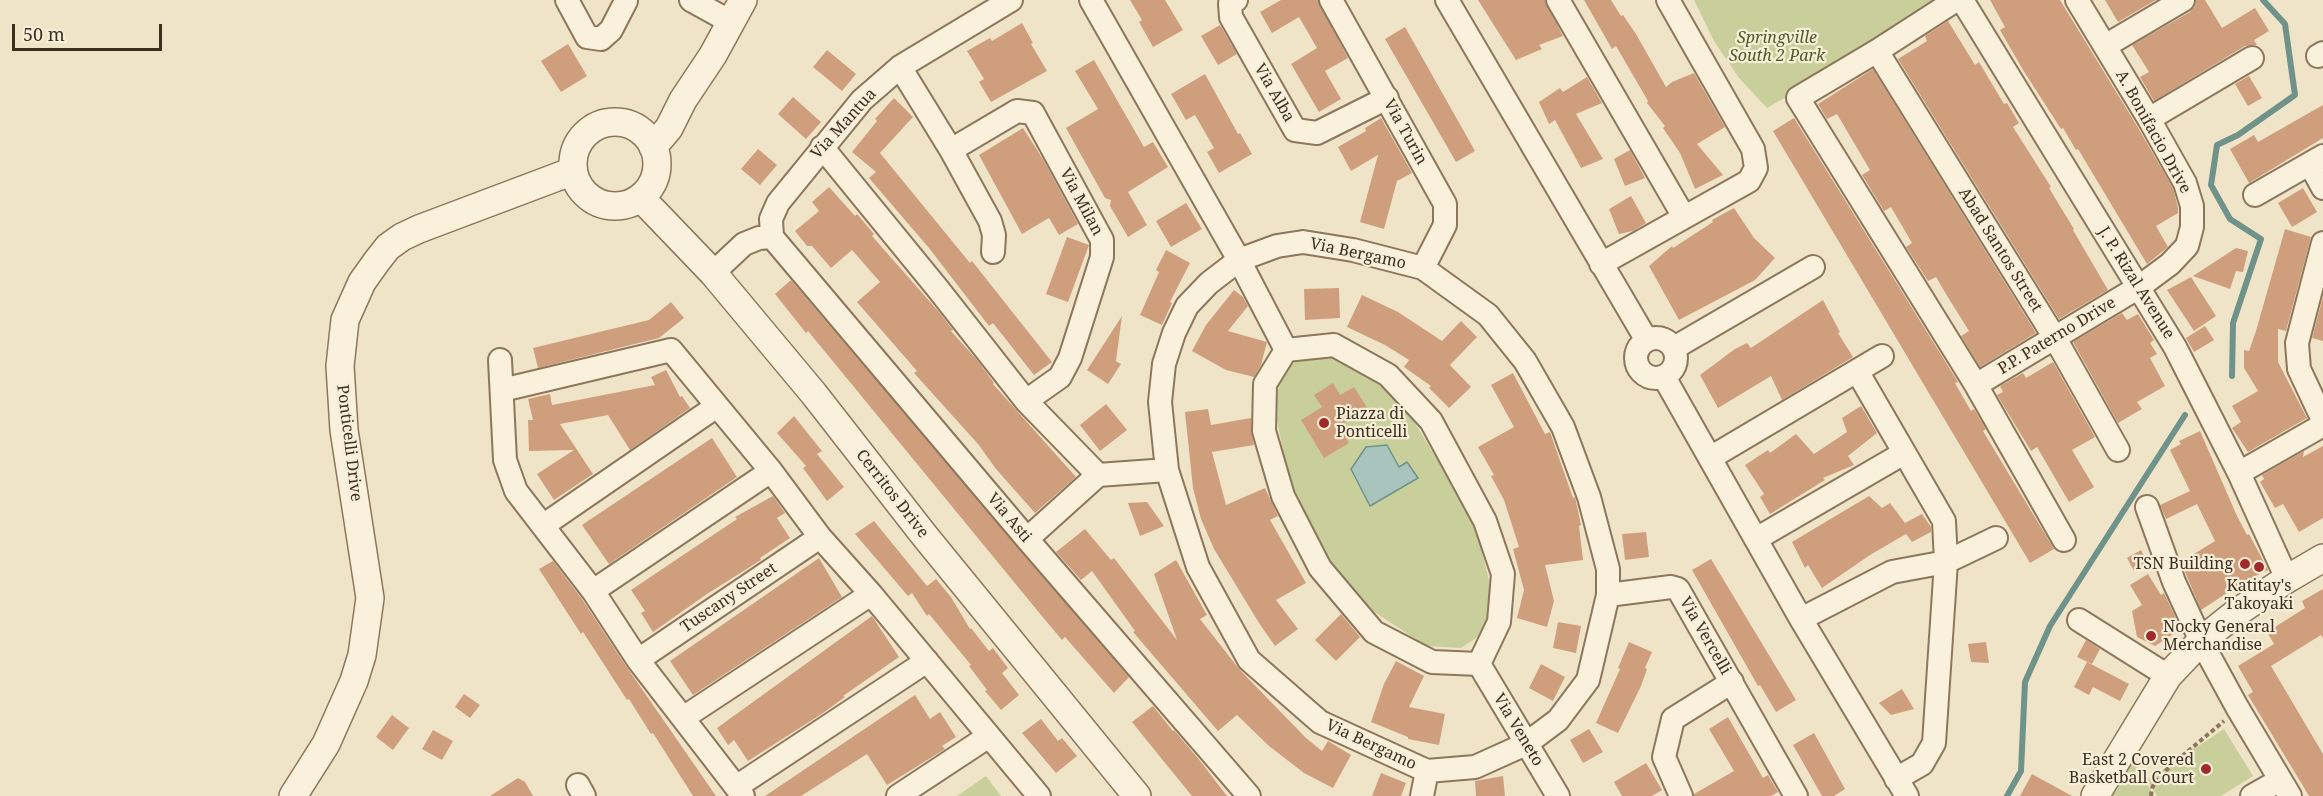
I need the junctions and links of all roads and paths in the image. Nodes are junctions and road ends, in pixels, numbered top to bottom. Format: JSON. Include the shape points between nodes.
{"nodes":[{"id":1,"x":567,"y":0,"type":"edge"},
{"id":2,"x":691,"y":0,"type":"edge"},
{"id":3,"x":1011,"y":0,"type":"edge"},
{"id":4,"x":1091,"y":0,"type":"edge"},
{"id":5,"x":1236,"y":0,"type":"edge"},
{"id":6,"x":1331,"y":0,"type":"edge"},
{"id":7,"x":1447,"y":0,"type":"edge"},
{"id":8,"x":1558,"y":0,"type":"edge"},
{"id":9,"x":1668,"y":0,"type":"edge"},
{"id":10,"x":1956,"y":0,"type":"edge"},
{"id":11,"x":1962,"y":0,"type":"edge"},
{"id":12,"x":2077,"y":0,"type":"edge"},
{"id":13,"x":2183,"y":0,"type":"edge"},
{"id":14,"x":626,"y":1,"type":"edge"},
{"id":15,"x":738,"y":6,"type":"edge"},
{"id":16,"x":2105,"y":46,"type":"junction"},
{"id":17,"x":1877,"y":51,"type":"junction"},
{"id":18,"x":2252,"y":57,"type":"dead end"},
{"id":19,"x":900,"y":67,"type":"junction"},
{"id":20,"x":1387,"y":98,"type":"junction"},
{"id":21,"x":2149,"y":119,"type":"junction"},
{"id":22,"x":650,"y":141,"type":"junction"},
{"id":23,"x":822,"y":147,"type":"junction"},
{"id":24,"x":951,"y":150,"type":"junction"},
{"id":25,"x":2316,"y":160,"type":"edge"},
{"id":26,"x":573,"y":171,"type":"junction"},
{"id":27,"x":2323,"y":188,"type":"edge"},
{"id":28,"x":2255,"y":195,"type":"dead end"},
{"id":29,"x":641,"y":198,"type":"junction"},
{"id":30,"x":1684,"y":217,"type":"junction"},
{"id":31,"x":772,"y":237,"type":"junction"},
{"id":32,"x":2323,"y":243,"type":"edge"},
{"id":33,"x":993,"y":252,"type":"dead end"},
{"id":34,"x":1239,"y":260,"type":"junction"},
{"id":35,"x":1601,"y":264,"type":"junction"},
{"id":36,"x":1813,"y":267,"type":"dead end"},
{"id":37,"x":1423,"y":268,"type":"junction"},
{"id":38,"x":713,"y":273,"type":"junction"},
{"id":39,"x":2139,"y":287,"type":"junction"},
{"id":40,"x":2055,"y":338,"type":"junction"},
{"id":41,"x":1646,"y":339,"type":"junction"},
{"id":42,"x":1674,"y":348,"type":"junction"},
{"id":43,"x":1286,"y":350,"type":"junction"},
{"id":44,"x":1882,"y":356,"type":"dead end"},
{"id":45,"x":500,"y":360,"type":"dead end"},
{"id":46,"x":1857,"y":371,"type":"junction"},
{"id":47,"x":1664,"y":377,"type":"junction"},
{"id":48,"x":1976,"y":385,"type":"junction"},
{"id":49,"x":502,"y":390,"type":"junction"},
{"id":50,"x":1026,"y":401,"type":"junction"},
{"id":51,"x":717,"y":406,"type":"junction"},
{"id":52,"x":2323,"y":420,"type":"edge"},
{"id":53,"x":2323,"y":425,"type":"edge"},
{"id":54,"x":2118,"y":450,"type":"dead end"},
{"id":55,"x":1904,"y":453,"type":"junction"},
{"id":56,"x":1710,"y":458,"type":"junction"},
{"id":57,"x":1167,"y":470,"type":"junction"},
{"id":58,"x":771,"y":471,"type":"junction"},
{"id":59,"x":2240,"y":473,"type":"junction"},
{"id":60,"x":1098,"y":475,"type":"junction"},
{"id":61,"x":2147,"y":507,"type":"dead end"},
{"id":62,"x":544,"y":525,"type":"junction"},
{"id":63,"x":820,"y":537,"type":"junction"},
{"id":64,"x":1996,"y":538,"type":"dead end"},
{"id":65,"x":1027,"y":539,"type":"junction"},
{"id":66,"x":1756,"y":539,"type":"junction"},
{"id":67,"x":2064,"y":540,"type":"dead end"},
{"id":68,"x":2323,"y":558,"type":"edge"},
{"id":69,"x":1946,"y":562,"type":"junction"},
{"id":70,"x":2287,"y":579,"type":"junction"},
{"id":71,"x":593,"y":591,"type":"junction"},
{"id":72,"x":871,"y":594,"type":"junction"},
{"id":73,"x":1608,"y":595,"type":"junction"},
{"id":74,"x":1801,"y":619,"type":"junction"},
{"id":75,"x":2079,"y":621,"type":"dead end"},
{"id":76,"x":2201,"y":641,"type":"junction"},
{"id":77,"x":638,"y":660,"type":"junction"},
{"id":78,"x":927,"y":661,"type":"junction"},
{"id":79,"x":1479,"y":664,"type":"junction"},
{"id":80,"x":2168,"y":676,"type":"junction"},
{"id":81,"x":1732,"y":682,"type":"junction"},
{"id":82,"x":2237,"y":707,"type":"junction"},
{"id":83,"x":683,"y":718,"type":"junction"},
{"id":84,"x":989,"y":736,"type":"junction"},
{"id":85,"x":1526,"y":744,"type":"junction"},
{"id":86,"x":1427,"y":771,"type":"junction"},
{"id":87,"x":1901,"y":788,"type":"edge"},
{"id":88,"x":2285,"y":788,"type":"edge"},
{"id":89,"x":740,"y":791,"type":"edge"},
{"id":90,"x":292,"y":796,"type":"edge"},
{"id":91,"x":898,"y":796,"type":"edge"},
{"id":92,"x":1039,"y":796,"type":"edge"},
{"id":93,"x":1137,"y":796,"type":"edge"},
{"id":94,"x":1249,"y":796,"type":"edge"},
{"id":95,"x":1422,"y":796,"type":"edge"},
{"id":96,"x":1558,"y":796,"type":"edge"},
{"id":97,"x":1681,"y":796,"type":"edge"},
{"id":98,"x":1796,"y":796,"type":"edge"},
{"id":99,"x":2095,"y":796,"type":"edge"},
{"id":100,"x":2151,"y":796,"type":"edge"},
{"id":101,"x":2252,"y":796,"type":"edge"}],
"edges":[{"from":1,"to":14,"type":"street","via":[[587,37],[601,39],[611,30]]},
{"from":2,"to":15,"type":"street"},
{"from":3,"to":19,"type":"street","name":"Via Mantua"},
{"from":4,"to":34,"type":"street"},
{"from":5,"to":20,"type":"street","name":"Via Alba","via":[[1230,4],[1231,17],[1295,130],[1317,133]]},
{"from":6,"to":20,"type":"street","name":"Via Turin"},
{"from":7,"to":35,"type":"street"},
{"from":8,"to":30,"type":"street"},
{"from":9,"to":30,"type":"street","via":[[1753,149],[1756,168],[1749,181]]},
{"from":10,"to":17,"type":"street"},
{"from":11,"to":39,"type":"street","name":"J. P. Rizal Avenue"},
{"from":12,"to":16,"type":"street","name":"A. Bonifacio Drive"},
{"from":13,"to":16,"type":"street"},
{"from":15,"to":22,"type":"street","via":[[669,128]]},
{"from":16,"to":21,"type":"street","name":"A. Bonifacio Drive"},
{"from":17,"to":40,"type":"street","name":"Abad Santos Street"},
{"from":17,"to":48,"type":"street","via":[[1798,98]]},
{"from":18,"to":21,"type":"street"},
{"from":19,"to":23,"type":"street","name":"Via Mantua","via":[[862,100]]},
{"from":19,"to":24,"type":"street"},
{"from":20,"to":37,"type":"street","name":"Via Turin","via":[[1445,204],[1445,225]]},
{"from":21,"to":39,"type":"street","name":"A. Bonifacio Drive","via":[[2185,183],[2192,206],[2192,226],[2187,246]]},
{"from":22,"to":26,"type":"street","via":[[623,122],[596,126],[576,144]]},
{"from":22,"to":29,"type":"street","via":[[657,159],[656,172],[652,185]]},
{"from":23,"to":31,"type":"street","name":"Via Mantua","via":[[778,203],[771,219]]},
{"from":23,"to":50,"type":"street"},
{"from":24,"to":33,"type":"street","via":[[990,221]]},
{"from":24,"to":50,"type":"street","name":"Via Milan","via":[[1017,111],[1034,113],[1102,240],[1102,257],[1070,358],[1060,377]]},
{"from":25,"to":27,"type":"street"},
{"from":25,"to":28,"type":"street"},
{"from":26,"to":29,"type":"street","via":[[584,194],[595,202],[620,206]]},
{"from":26,"to":90,"type":"street","name":"Ponticelli Drive","via":[[402,237],[388,247],[362,282],[345,320],[340,366],[344,430],[370,598],[368,621],[362,655],[342,711]]},
{"from":29,"to":38,"type":"street","name":"Cerritos Drive"},
{"from":30,"to":35,"type":"street"},
{"from":31,"to":38,"type":"street","via":[[744,244]]},
{"from":31,"to":65,"type":"street","name":"Via Asti"},
{"from":32,"to":52,"type":"street","via":[[2297,343],[2299,369]]},
{"from":34,"to":37,"type":"street","name":"Via Bergamo","via":[[1277,246],[1303,242]]},
{"from":34,"to":43,"type":"street"},
{"from":34,"to":57,"type":"street","name":"Via Bergamo","via":[[1187,306],[1174,333],[1164,364],[1160,402]]},
{"from":35,"to":41,"type":"street"},
{"from":36,"to":42,"type":"street"},
{"from":37,"to":73,"type":"street","name":"Via Bergamo","via":[[1488,315],[1525,361],[1563,427],[1589,496],[1608,569]]},
{"from":38,"to":93,"type":"street","name":"Cerritos Drive"},
{"from":39,"to":40,"type":"street","name":"P.P. Paterno Drive"},
{"from":39,"to":59,"type":"street","name":"J. P. Rizal Avenue","via":[[2175,346]]},
{"from":40,"to":48,"type":"street","name":"P.P. Paterno Drive"},
{"from":40,"to":54,"type":"street","name":"Abad Santos Street"},
{"from":41,"to":42,"type":"street","via":[[1666,339]]},
{"from":41,"to":47,"type":"street","via":[[1636,351],[1635,363],[1652,378]]},
{"from":42,"to":47,"type":"street","via":[[1677,359],[1673,370]]},
{"from":43,"to":79,"type":"street","via":[[1265,384],[1264,431],[1283,496],[1320,568],[1374,632],[1432,662]]},
{"from":43,"to":79,"type":"street","via":[[1334,345],[1388,375],[1431,421],[1485,522],[1503,574],[1499,622]]},
{"from":44,"to":46,"type":"street"},
{"from":45,"to":49,"type":"street"},
{"from":46,"to":55,"type":"street"},
{"from":46,"to":56,"type":"street"},
{"from":47,"to":56,"type":"street"},
{"from":48,"to":67,"type":"street"},
{"from":49,"to":51,"type":"street","via":[[671,350]]},
{"from":49,"to":62,"type":"street","via":[[505,460],[516,491]]},
{"from":50,"to":60,"type":"street"},
{"from":51,"to":58,"type":"street"},
{"from":51,"to":62,"type":"street"},
{"from":53,"to":59,"type":"street"},
{"from":55,"to":66,"type":"street"},
{"from":55,"to":69,"type":"street","via":[[1944,521]]},
{"from":56,"to":66,"type":"street"},
{"from":57,"to":60,"type":"street"},
{"from":57,"to":86,"type":"street","name":"Via Bergamo","via":[[1198,567],[1249,660],[1320,722]]},
{"from":58,"to":63,"type":"street"},
{"from":58,"to":71,"type":"street"},
{"from":59,"to":70,"type":"street","name":"J. P. Rizal Avenue"},
{"from":60,"to":65,"type":"street"},
{"from":61,"to":76,"type":"street"},
{"from":62,"to":71,"type":"street"},
{"from":63,"to":72,"type":"street"},
{"from":63,"to":77,"type":"street","name":"Tuscany Street"},
{"from":64,"to":69,"type":"street"},
{"from":65,"to":94,"type":"street","name":"Via Asti"},
{"from":66,"to":74,"type":"street"},
{"from":68,"to":70,"type":"street"},
{"from":69,"to":74,"type":"street","via":[[1892,572]]},
{"from":69,"to":87,"type":"street","via":[[1934,743]]},
{"from":70,"to":76,"type":"street"},
{"from":71,"to":77,"type":"street"},
{"from":72,"to":78,"type":"street"},
{"from":72,"to":83,"type":"street"},
{"from":73,"to":81,"type":"street","name":"Via Vercelli","via":[[1678,589]]},
{"from":73,"to":85,"type":"street","name":"Via Bergamo","via":[[1588,680],[1558,720]]},
{"from":74,"to":87,"type":"street"},
{"from":75,"to":80,"type":"street"},
{"from":76,"to":80,"type":"street"},
{"from":76,"to":82,"type":"street"},
{"from":77,"to":83,"type":"street"},
{"from":78,"to":84,"type":"street"},
{"from":78,"to":89,"type":"street"},
{"from":79,"to":85,"type":"street","name":"Via Veneto"},
{"from":80,"to":99,"type":"street"},
{"from":81,"to":97,"type":"street","name":"Via Vercelli","via":[[1673,719],[1664,757]]},
{"from":81,"to":98,"type":"street","name":"Via Vercelli"},
{"from":82,"to":88,"type":"street"},
{"from":82,"to":100,"type":"path","via":[[2157,779]]},
{"from":83,"to":89,"type":"street"},
{"from":84,"to":91,"type":"street"},
{"from":84,"to":92,"type":"street"},
{"from":85,"to":86,"type":"street","name":"Via Bergamo","via":[[1475,767]]},
{"from":85,"to":96,"type":"street","name":"Via Veneto"},
{"from":86,"to":95,"type":"street"},
{"from":88,"to":101,"type":"street"}]}
